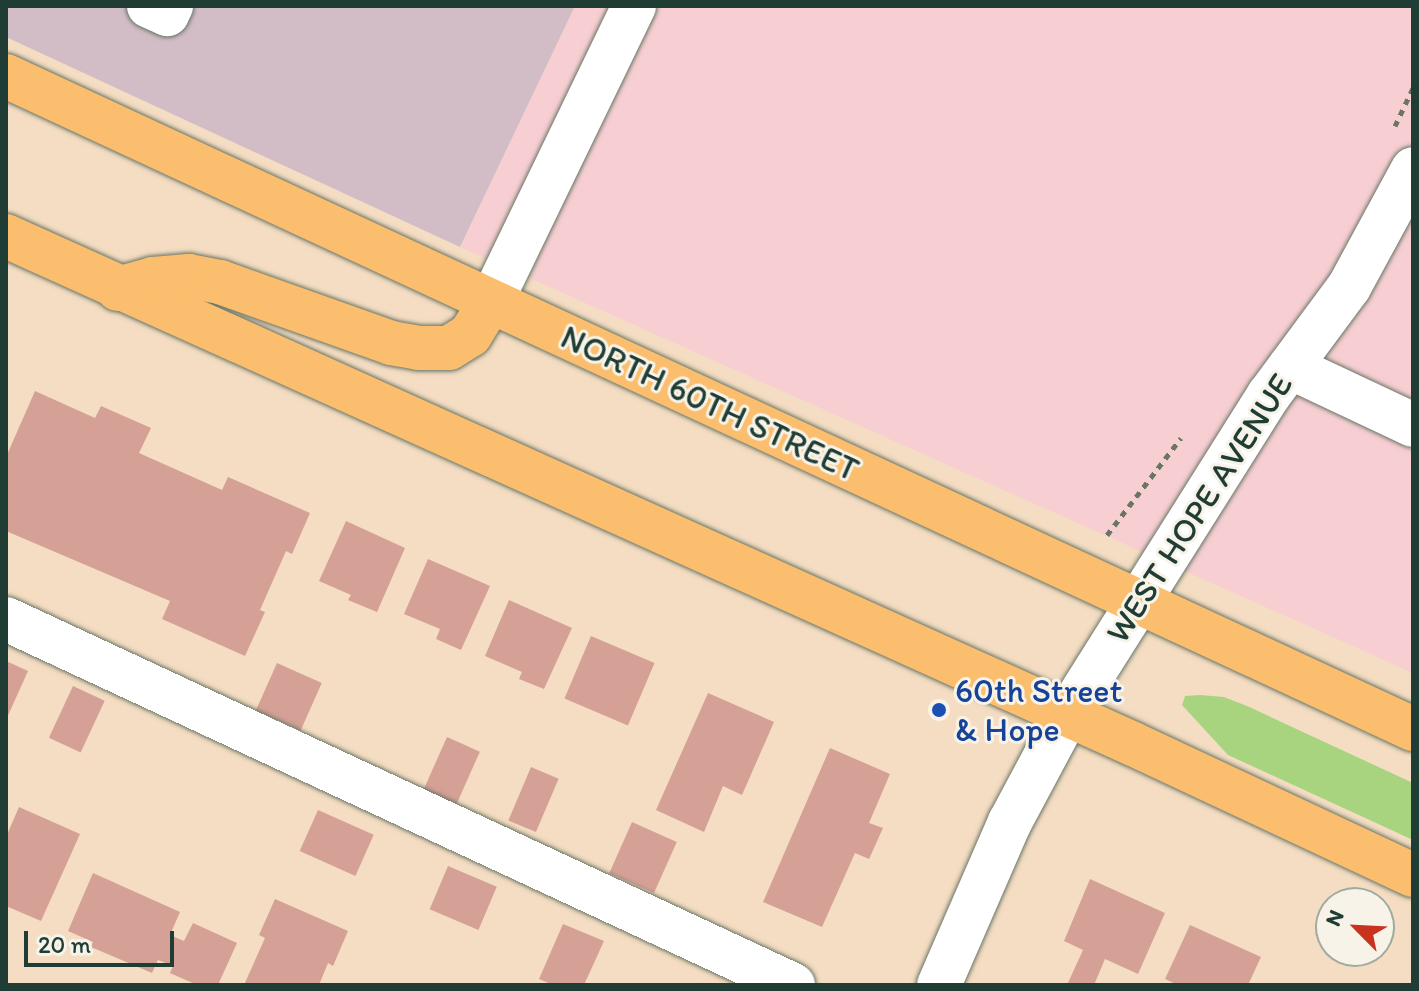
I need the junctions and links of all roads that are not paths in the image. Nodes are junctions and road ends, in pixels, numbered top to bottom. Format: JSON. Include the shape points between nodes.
{"nodes":[{"id":1,"x":149,"y":6,"type":"edge"},
{"id":2,"x":171,"y":6,"type":"edge"},
{"id":3,"x":634,"y":6,"type":"edge"},
{"id":4,"x":6,"y":76,"type":"edge"},
{"id":5,"x":1413,"y":169,"type":"edge"},
{"id":6,"x":6,"y":236,"type":"edge"},
{"id":7,"x":118,"y":289,"type":"junction"},
{"id":8,"x":491,"y":302,"type":"junction"},
{"id":9,"x":1290,"y":367,"type":"junction"},
{"id":10,"x":1413,"y":425,"type":"edge"},
{"id":11,"x":1137,"y":600,"type":"junction"},
{"id":12,"x":6,"y":619,"type":"edge"},
{"id":13,"x":1066,"y":717,"type":"junction"},
{"id":14,"x":1413,"y":729,"type":"edge"},
{"id":15,"x":1413,"y":875,"type":"edge"},
{"id":16,"x":793,"y":985,"type":"edge"},
{"id":17,"x":939,"y":985,"type":"edge"}],
"edges":[{"from":1,"to":2,"type":"street","via":[[167,14]]},
{"from":3,"to":8,"type":"street"},
{"from":4,"to":8,"type":"main road","name":"NORTH 60TH STREET"},
{"from":5,"to":9,"type":"street","name":"WEST HOPE AVENUE","via":[[1349,287]]},
{"from":6,"to":7,"type":"main road"},
{"from":7,"to":8,"type":"main road","via":[[189,276],[220,282],[418,348],[449,348],[470,335]]},
{"from":7,"to":13,"type":"main road"},
{"from":8,"to":11,"type":"main road","name":"NORTH 60TH STREET"},
{"from":9,"to":10,"type":"street"},
{"from":9,"to":11,"type":"street","name":"WEST HOPE AVENUE"},
{"from":11,"to":13,"type":"street","name":"WEST HOPE AVENUE"},
{"from":11,"to":14,"type":"main road","name":"NORTH 60TH STREET"},
{"from":12,"to":16,"type":"street"},
{"from":13,"to":15,"type":"main road"},
{"from":13,"to":17,"type":"street","name":"WEST HOPE AVENUE","via":[[1010,822]]}]}
